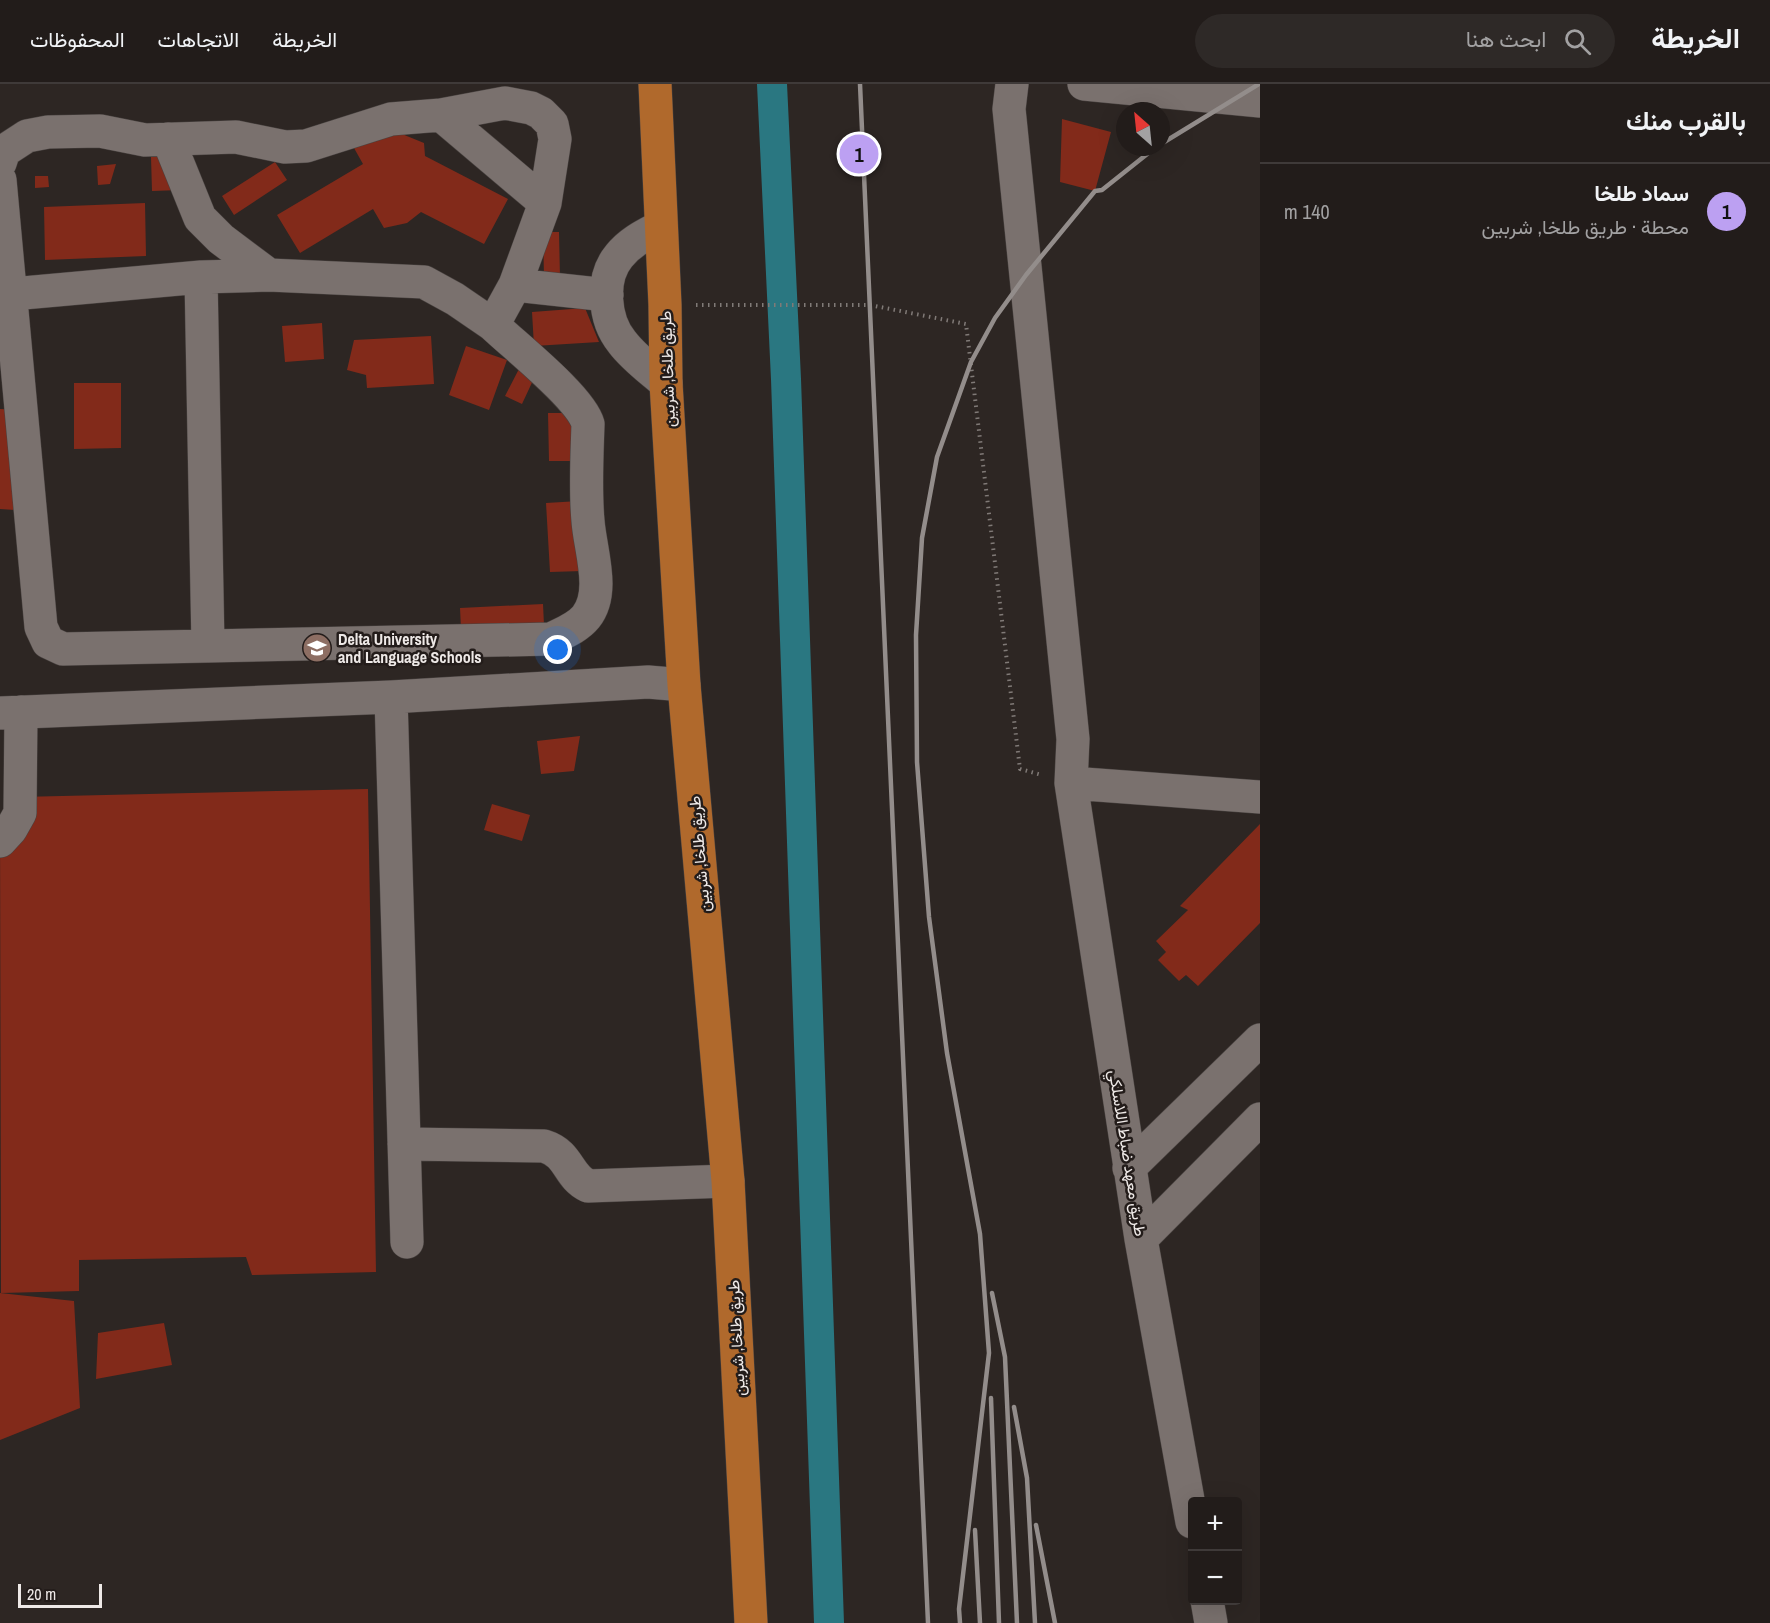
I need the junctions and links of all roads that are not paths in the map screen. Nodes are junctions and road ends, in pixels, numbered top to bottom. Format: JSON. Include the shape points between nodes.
{"nodes":[{"id":1,"x":654,"y":84,"type":"edge"},
{"id":2,"x":1012,"y":84,"type":"edge"},
{"id":3,"x":1084,"y":84,"type":"edge"},
{"id":4,"x":1260,"y":101,"type":"edge"},
{"id":5,"x":441,"y":115,"type":"junction"},
{"id":6,"x":168,"y":139,"type":"junction"},
{"id":7,"x":0,"y":163,"type":"edge"},
{"id":8,"x":0,"y":180,"type":"edge"},
{"id":9,"x":545,"y":203,"type":"junction"},
{"id":10,"x":660,"y":227,"type":"junction"},
{"id":11,"x":269,"y":275,"type":"junction"},
{"id":12,"x":201,"y":277,"type":"junction"},
{"id":13,"x":515,"y":285,"type":"junction"},
{"id":14,"x":12,"y":294,"type":"junction"},
{"id":15,"x":607,"y":295,"type":"junction"},
{"id":16,"x":493,"y":325,"type":"junction"},
{"id":17,"x":666,"y":383,"type":"junction"},
{"id":18,"x":208,"y":646,"type":"junction"},
{"id":19,"x":684,"y":685,"type":"junction"},
{"id":20,"x":391,"y":697,"type":"junction"},
{"id":21,"x":11,"y":712,"type":"edge"},
{"id":22,"x":1071,"y":783,"type":"junction"},
{"id":23,"x":1260,"y":797,"type":"edge"},
{"id":24,"x":0,"y":841,"type":"edge"},
{"id":25,"x":1260,"y":1040,"type":"edge"},
{"id":26,"x":1260,"y":1119,"type":"edge"},
{"id":27,"x":404,"y":1144,"type":"junction"},
{"id":28,"x":1130,"y":1168,"type":"junction"},
{"id":29,"x":728,"y":1181,"type":"junction"},
{"id":30,"x":1141,"y":1239,"type":"junction"},
{"id":31,"x":408,"y":1242,"type":"dead end"},
{"id":32,"x":1188,"y":1500,"type":"edge"},
{"id":33,"x":1208,"y":1605,"type":"edge"},
{"id":34,"x":751,"y":1623,"type":"edge"},
{"id":35,"x":1211,"y":1623,"type":"edge"}],
"edges":[{"from":1,"to":10,"type":"main road","name":"طريق طلخا, شربين"},
{"from":2,"to":22,"type":"street","name":"طريق معهد ضباط اللاسلكي","via":[[1009,110],[1073,739]]},
{"from":3,"to":4,"type":"street"},
{"from":5,"to":6,"type":"street","via":[[382,121],[306,146],[285,147],[236,138]]},
{"from":5,"to":9,"type":"street"},
{"from":5,"to":9,"type":"street","via":[[505,103],[541,112],[552,124],[555,139]]},
{"from":6,"to":7,"type":"street","via":[[145,140],[100,131],[48,132],[27,136],[4,151]]},
{"from":6,"to":11,"type":"street","via":[[200,218]]},
{"from":8,"to":14,"type":"street"},
{"from":9,"to":13,"type":"street"},
{"from":10,"to":15,"type":"street","via":[[640,237],[617,257]]},
{"from":10,"to":17,"type":"main road","name":"طريق طلخا, شربين"},
{"from":11,"to":12,"type":"street"},
{"from":11,"to":16,"type":"street","via":[[424,282]]},
{"from":12,"to":14,"type":"street"},
{"from":12,"to":18,"type":"street"},
{"from":13,"to":15,"type":"street"},
{"from":13,"to":16,"type":"street"},
{"from":14,"to":18,"type":"street","via":[[43,635],[63,650]]},
{"from":15,"to":17,"type":"street","via":[[607,311],[621,342]]},
{"from":16,"to":18,"type":"street","via":[[585,412],[588,522],[594,566],[594,594],[587,616],[551,639]]},
{"from":17,"to":19,"type":"main road","name":"طريق طلخا, شربين"},
{"from":19,"to":20,"type":"street","via":[[648,682]]},
{"from":19,"to":29,"type":"main road","name":"طريق طلخا, شربين"},
{"from":20,"to":21,"type":"street"},
{"from":20,"to":27,"type":"street"},
{"from":21,"to":24,"type":"street","via":[[20,813]]},
{"from":22,"to":23,"type":"street"},
{"from":22,"to":28,"type":"street","name":"طريق معهد ضباط اللاسلكي"},
{"from":25,"to":28,"type":"street"},
{"from":26,"to":30,"type":"street"},
{"from":27,"to":29,"type":"street","via":[[544,1146],[561,1154],[580,1182],[588,1186]]},
{"from":27,"to":31,"type":"street"},
{"from":28,"to":30,"type":"street","name":"طريق معهد ضباط اللاسلكي"},
{"from":29,"to":34,"type":"main road","name":"طريق طلخا, شربين"},
{"from":30,"to":32,"type":"street","name":"طريق معهد ضباط اللاسلكي"},
{"from":33,"to":35,"type":"street"}]}
